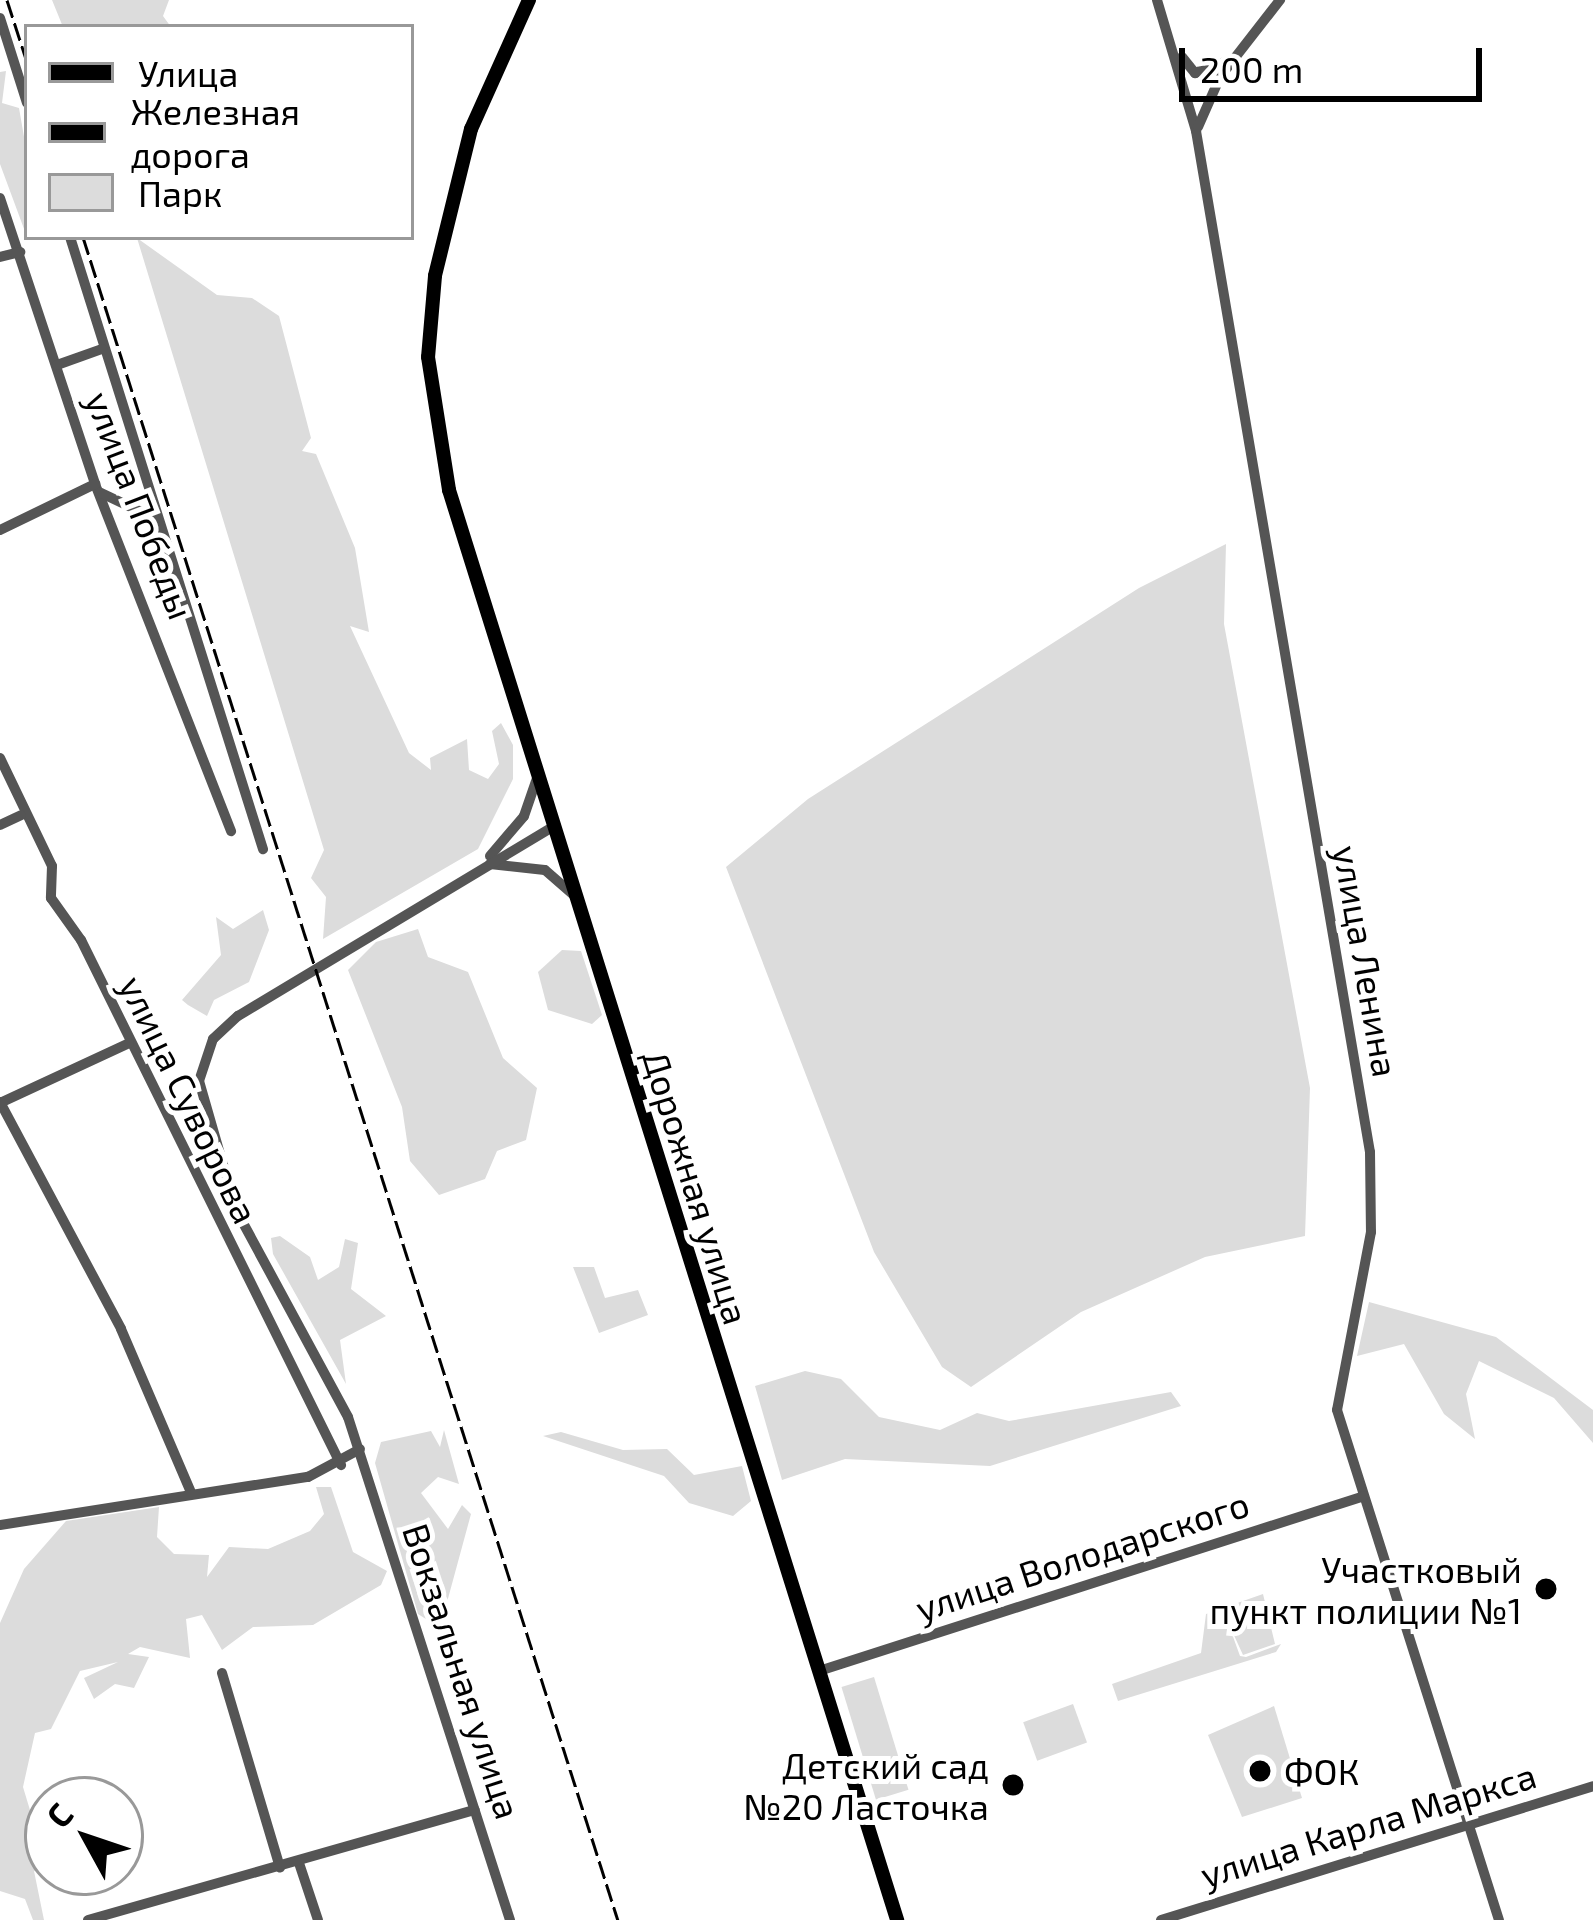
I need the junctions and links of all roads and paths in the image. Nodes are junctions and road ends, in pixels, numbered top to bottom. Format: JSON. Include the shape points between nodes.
{"nodes":[{"id":1,"x":529,"y":0,"type":"edge"},
{"id":2,"x":1157,"y":0,"type":"edge"},
{"id":3,"x":1280,"y":0,"type":"edge"},
{"id":4,"x":0,"y":18,"type":"edge"},
{"id":5,"x":1178,"y":51,"type":"junction"},
{"id":6,"x":1238,"y":52,"type":"junction"},
{"id":7,"x":24,"y":94,"type":"edge"},
{"id":8,"x":1196,"y":131,"type":"junction"},
{"id":9,"x":0,"y":198,"type":"edge"},
{"id":10,"x":71,"y":240,"type":"edge"},
{"id":11,"x":20,"y":252,"type":"junction"},
{"id":12,"x":0,"y":257,"type":"edge"},
{"id":13,"x":102,"y":349,"type":"junction"},
{"id":14,"x":57,"y":365,"type":"junction"},
{"id":15,"x":97,"y":488,"type":"junction"},
{"id":16,"x":156,"y":519,"type":"junction"},
{"id":17,"x":0,"y":530,"type":"edge"},
{"id":18,"x":209,"y":683,"type":"junction"},
{"id":19,"x":181,"y":690,"type":"junction"},
{"id":20,"x":0,"y":758,"type":"edge"},
{"id":21,"x":537,"y":779,"type":"junction"},
{"id":22,"x":21,"y":815,"type":"junction"},
{"id":23,"x":0,"y":825,"type":"edge"},
{"id":24,"x":552,"y":827,"type":"junction"},
{"id":25,"x":231,"y":831,"type":"dead end"},
{"id":26,"x":263,"y":848,"type":"dead end"},
{"id":27,"x":481,"y":865,"type":"junction"},
{"id":28,"x":575,"y":896,"type":"junction"},
{"id":29,"x":129,"y":1043,"type":"junction"},
{"id":30,"x":0,"y":1102,"type":"edge"},
{"id":31,"x":358,"y":1444,"type":"junction"},
{"id":32,"x":341,"y":1465,"type":"junction"},
{"id":33,"x":191,"y":1492,"type":"junction"},
{"id":34,"x":1364,"y":1496,"type":"junction"},
{"id":35,"x":0,"y":1525,"type":"edge"},
{"id":36,"x":819,"y":1671,"type":"junction"},
{"id":37,"x":222,"y":1673,"type":"dead end"},
{"id":38,"x":1593,"y":1786,"type":"edge"},
{"id":39,"x":475,"y":1810,"type":"junction"},
{"id":40,"x":1468,"y":1823,"type":"junction"},
{"id":41,"x":299,"y":1863,"type":"junction"},
{"id":42,"x":280,"y":1868,"type":"junction"},
{"id":43,"x":88,"y":1920,"type":"edge"},
{"id":44,"x":318,"y":1920,"type":"edge"},
{"id":45,"x":510,"y":1920,"type":"edge"},
{"id":46,"x":898,"y":1920,"type":"edge"},
{"id":47,"x":1161,"y":1920,"type":"edge"},
{"id":48,"x":1498,"y":1920,"type":"edge"}],
"edges":[{"from":1,"to":21,"type":"main road","name":"Дорожная улица","via":[[471,129],[435,276],[428,357],[454,509]]},
{"from":2,"to":5,"type":"street","name":"улица Ленина"},
{"from":3,"to":6,"type":"street"},
{"from":4,"to":7,"type":"street"},
{"from":5,"to":6,"type":"street","via":[[1195,73]]},
{"from":5,"to":8,"type":"street","name":"улица Ленина"},
{"from":6,"to":8,"type":"street"},
{"from":8,"to":34,"type":"street","name":"улица Ленина","via":[[1370,1152],[1371,1232],[1337,1410]]},
{"from":9,"to":11,"type":"street","name":"улица Победы"},
{"from":10,"to":13,"type":"street"},
{"from":11,"to":12,"type":"street"},
{"from":11,"to":14,"type":"street","name":"улица Победы"},
{"from":13,"to":14,"type":"street"},
{"from":13,"to":16,"type":"street"},
{"from":14,"to":15,"type":"street","name":"улица Победы"},
{"from":15,"to":16,"type":"street"},
{"from":15,"to":17,"type":"street"},
{"from":15,"to":19,"type":"street","name":"улица Победы"},
{"from":16,"to":18,"type":"street"},
{"from":18,"to":19,"type":"street"},
{"from":18,"to":26,"type":"street"},
{"from":19,"to":25,"type":"street","name":"улица Победы"},
{"from":20,"to":22,"type":"street","name":"улица Суворова"},
{"from":21,"to":24,"type":"main road","name":"Дорожная улица"},
{"from":21,"to":27,"type":"street","via":[[524,816]]},
{"from":22,"to":23,"type":"street"},
{"from":22,"to":29,"type":"street","name":"улица Суворова","via":[[52,866],[51,898]]},
{"from":24,"to":27,"type":"street"},
{"from":24,"to":28,"type":"main road","name":"Дорожная улица"},
{"from":27,"to":28,"type":"street","via":[[527,863]]},
{"from":27,"to":31,"type":"street","name":"Вокзальная улица","via":[[272,994],[213,1039],[201,1059],[202,1111],[244,1228]]},
{"from":28,"to":36,"type":"main road","name":"Дорожная улица"},
{"from":29,"to":30,"type":"street"},
{"from":29,"to":32,"type":"street","name":"улица Суворова"},
{"from":30,"to":33,"type":"street","via":[[121,1329]]},
{"from":31,"to":32,"type":"street"},
{"from":31,"to":39,"type":"street","name":"Вокзальная улица"},
{"from":32,"to":33,"type":"street"},
{"from":33,"to":35,"type":"street"},
{"from":34,"to":36,"type":"street","name":"улица Володарского"},
{"from":34,"to":40,"type":"street","name":"улица Ленина"},
{"from":36,"to":46,"type":"main road","name":"Дорожная улица"},
{"from":37,"to":42,"type":"street"},
{"from":38,"to":40,"type":"street","name":"улица Карла Маркса"},
{"from":39,"to":41,"type":"street"},
{"from":39,"to":45,"type":"street","name":"Вокзальная улица"},
{"from":40,"to":47,"type":"street","name":"улица Карла Маркса"},
{"from":40,"to":48,"type":"street","name":"улица Ленина"},
{"from":41,"to":42,"type":"street"},
{"from":41,"to":44,"type":"street"},
{"from":42,"to":43,"type":"street"}]}
